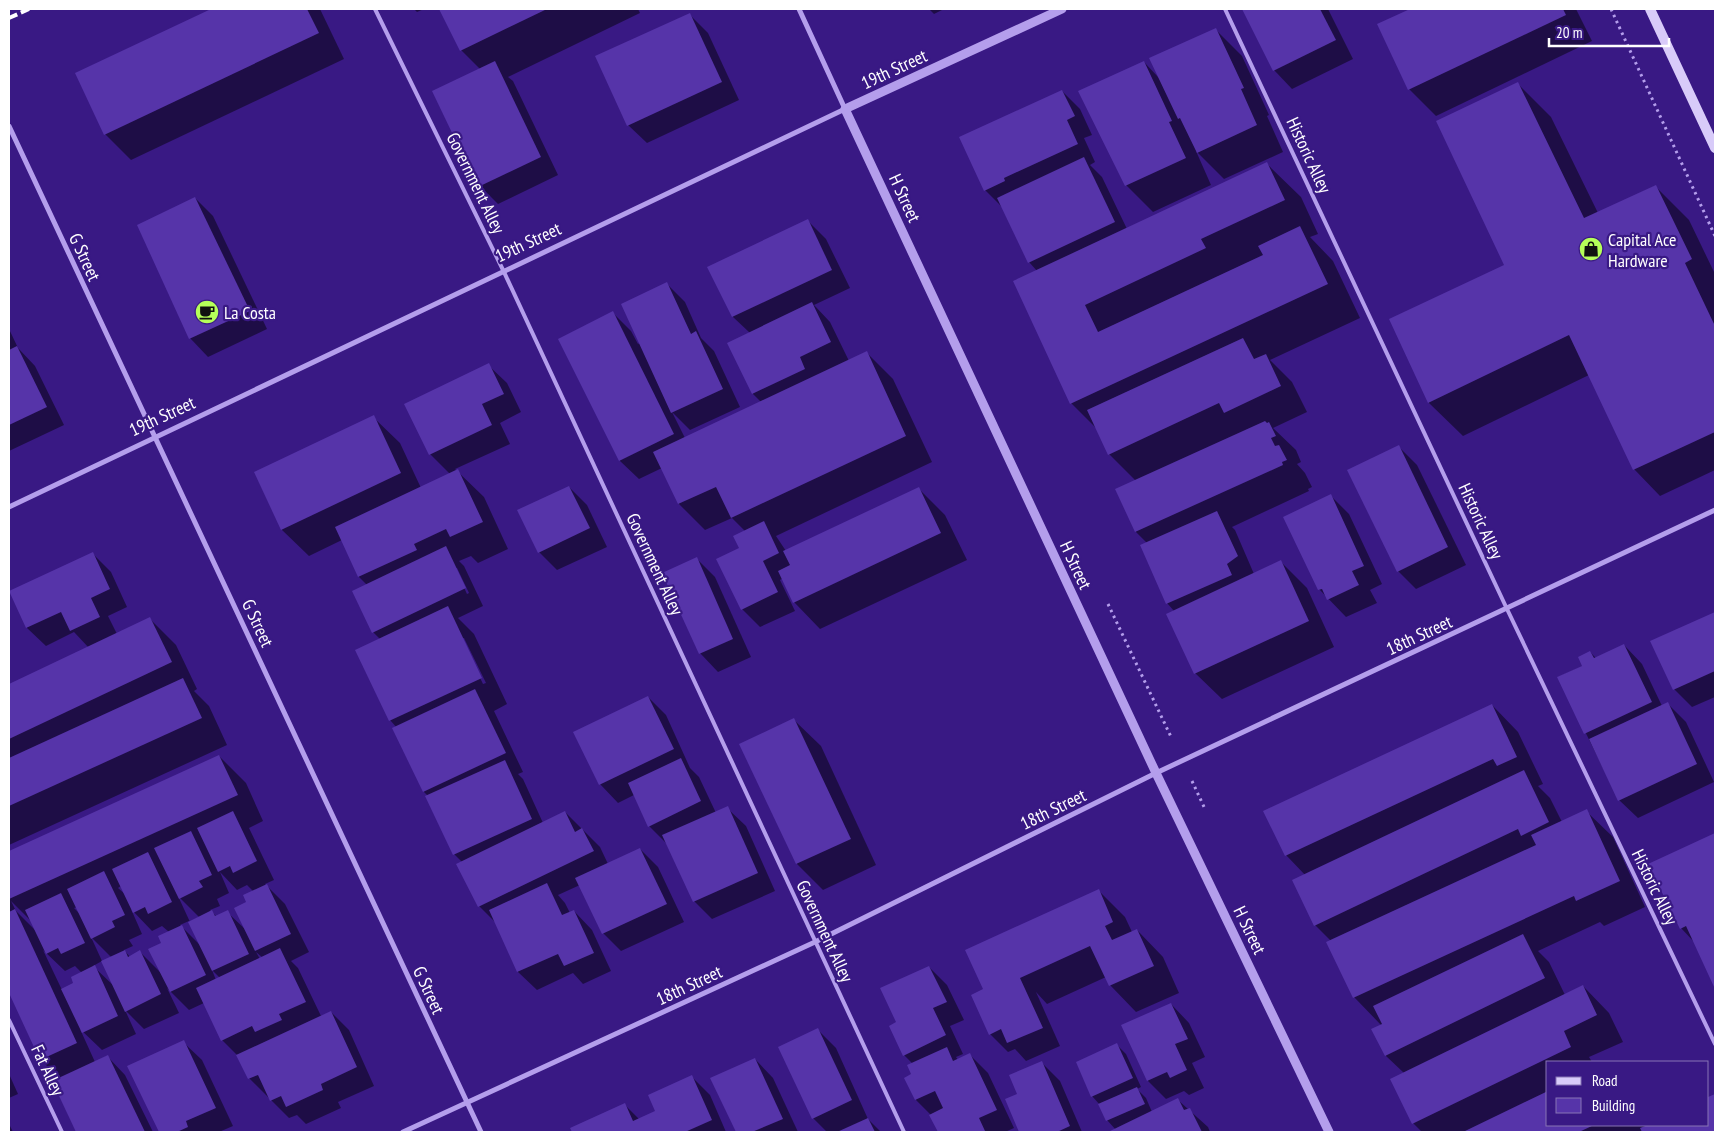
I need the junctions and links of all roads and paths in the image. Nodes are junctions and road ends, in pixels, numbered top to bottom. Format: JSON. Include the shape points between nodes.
{"nodes":[{"id":1,"x":375,"y":9,"type":"edge"},
{"id":2,"x":799,"y":9,"type":"edge"},
{"id":3,"x":1062,"y":9,"type":"edge"},
{"id":4,"x":1225,"y":9,"type":"edge"},
{"id":5,"x":1611,"y":9,"type":"edge"},
{"id":6,"x":1650,"y":9,"type":"edge"},
{"id":7,"x":846,"y":109,"type":"junction"},
{"id":8,"x":9,"y":126,"type":"edge"},
{"id":9,"x":1715,"y":148,"type":"edge"},
{"id":10,"x":1715,"y":236,"type":"edge"},
{"id":11,"x":504,"y":272,"type":"junction"},
{"id":12,"x":155,"y":438,"type":"junction"},
{"id":13,"x":9,"y":507,"type":"edge"},
{"id":14,"x":1715,"y":510,"type":"edge"},
{"id":15,"x":1507,"y":609,"type":"junction"},
{"id":16,"x":1156,"y":774,"type":"junction"},
{"id":17,"x":815,"y":942,"type":"junction"},
{"id":18,"x":9,"y":1020,"type":"edge"},
{"id":19,"x":1715,"y":1044,"type":"edge"},
{"id":20,"x":467,"y":1103,"type":"junction"},
{"id":21,"x":62,"y":1132,"type":"edge"},
{"id":22,"x":403,"y":1132,"type":"edge"},
{"id":23,"x":481,"y":1132,"type":"edge"},
{"id":24,"x":904,"y":1132,"type":"edge"},
{"id":25,"x":1329,"y":1132,"type":"edge"}],
"edges":[{"from":1,"to":11,"type":"lane","name":"Government Alley"},
{"from":2,"to":7,"type":"street","name":"H Street"},
{"from":3,"to":7,"type":"street","name":"19th Street"},
{"from":4,"to":15,"type":"lane","name":"Historic Alley"},
{"from":5,"to":10,"type":"path"},
{"from":6,"to":9,"type":"main road"},
{"from":7,"to":11,"type":"street","name":"19th Street"},
{"from":7,"to":16,"type":"street","name":"H Street"},
{"from":8,"to":12,"type":"street","name":"G Street"},
{"from":11,"to":12,"type":"street","name":"19th Street"},
{"from":11,"to":17,"type":"lane","name":"Government Alley"},
{"from":12,"to":13,"type":"street","name":"19th Street"},
{"from":12,"to":20,"type":"street","name":"G Street"},
{"from":14,"to":15,"type":"street","name":"18th Street"},
{"from":15,"to":16,"type":"street","name":"18th Street"},
{"from":15,"to":19,"type":"lane","name":"Historic Alley"},
{"from":16,"to":17,"type":"street","name":"18th Street"},
{"from":16,"to":25,"type":"street","name":"H Street"},
{"from":17,"to":20,"type":"street","name":"18th Street"},
{"from":17,"to":24,"type":"lane","name":"Government Alley"},
{"from":18,"to":21,"type":"lane","name":"Fat Alley"},
{"from":20,"to":22,"type":"street","name":"18th Street"},
{"from":20,"to":23,"type":"street","name":"G Street"}]}
